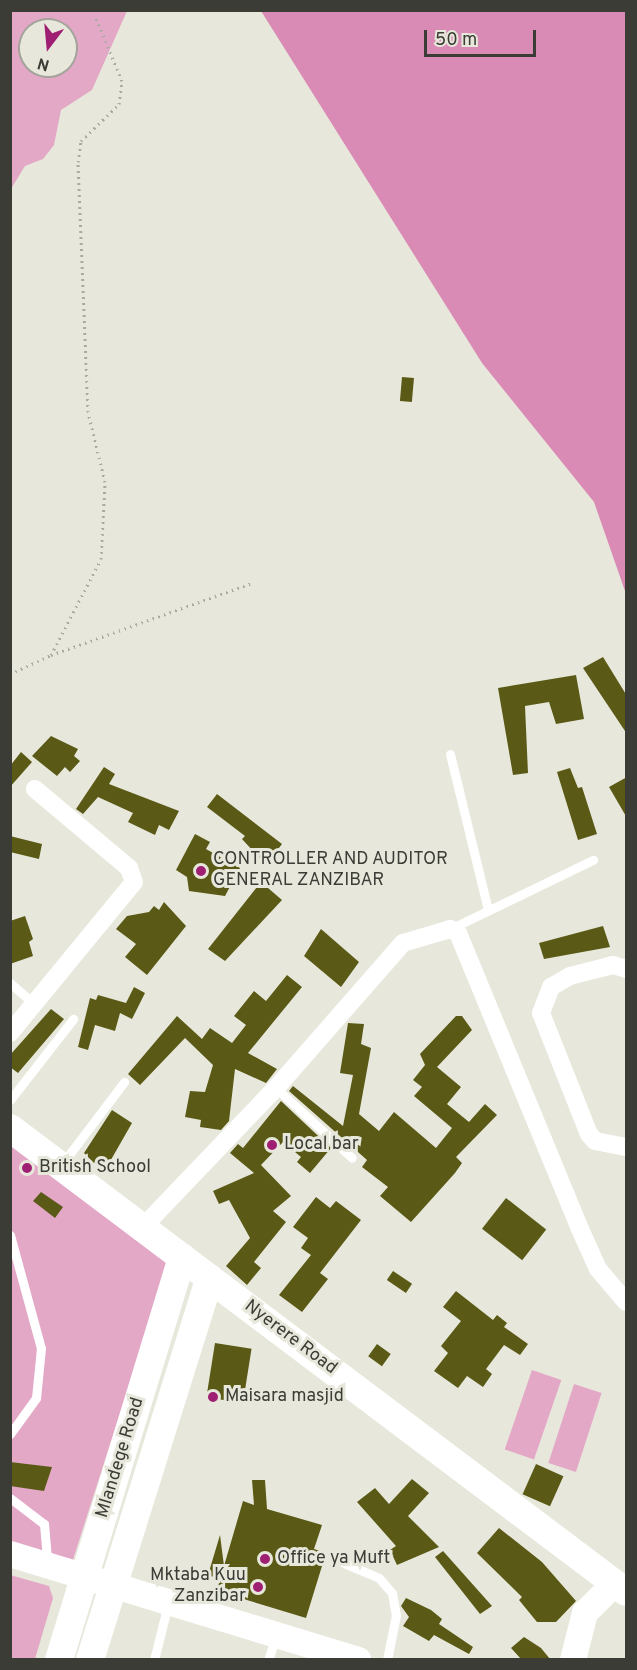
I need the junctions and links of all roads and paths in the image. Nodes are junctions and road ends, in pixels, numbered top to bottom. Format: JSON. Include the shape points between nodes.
{"nodes":[{"id":1,"x":96,"y":18,"type":"dead end"},
{"id":2,"x":252,"y":583,"type":"dead end"},
{"id":3,"x":51,"y":655,"type":"junction"},
{"id":4,"x":10,"y":674,"type":"edge"},
{"id":5,"x":450,"y":754,"type":"dead end"},
{"id":6,"x":35,"y":789,"type":"dead end"},
{"id":7,"x":593,"y":860,"type":"dead end"},
{"id":8,"x":488,"y":910,"type":"junction"},
{"id":9,"x":450,"y":929,"type":"junction"},
{"id":10,"x":627,"y":969,"type":"edge"},
{"id":11,"x":10,"y":983,"type":"edge"},
{"id":12,"x":34,"y":1004,"type":"junction"},
{"id":13,"x":73,"y":1019,"type":"dead end"},
{"id":14,"x":10,"y":1033,"type":"edge"},
{"id":15,"x":124,"y":1082,"type":"dead end"},
{"id":16,"x":276,"y":1088,"type":"junction"},
{"id":17,"x":10,"y":1100,"type":"edge"},
{"id":18,"x":10,"y":1128,"type":"edge"},
{"id":19,"x":627,"y":1147,"type":"edge"},
{"id":20,"x":352,"y":1158,"type":"dead end"},
{"id":21,"x":60,"y":1166,"type":"junction"},
{"id":22,"x":143,"y":1227,"type":"junction"},
{"id":23,"x":10,"y":1235,"type":"edge"},
{"id":24,"x":182,"y":1257,"type":"junction"},
{"id":25,"x":210,"y":1278,"type":"junction"},
{"id":26,"x":627,"y":1302,"type":"edge"},
{"id":27,"x":10,"y":1434,"type":"edge"},
{"id":28,"x":10,"y":1498,"type":"edge"},
{"id":29,"x":10,"y":1554,"type":"edge"},
{"id":30,"x":344,"y":1563,"type":"dead end"},
{"id":31,"x":47,"y":1564,"type":"junction"},
{"id":32,"x":85,"y":1575,"type":"junction"},
{"id":33,"x":114,"y":1584,"type":"junction"},
{"id":34,"x":621,"y":1588,"type":"edge"},
{"id":35,"x":169,"y":1601,"type":"junction"},
{"id":36,"x":277,"y":1634,"type":"junction"},
{"id":37,"x":59,"y":1659,"type":"edge"},
{"id":38,"x":90,"y":1659,"type":"edge"},
{"id":39,"x":154,"y":1659,"type":"edge"},
{"id":40,"x":268,"y":1659,"type":"edge"},
{"id":41,"x":358,"y":1659,"type":"edge"},
{"id":42,"x":387,"y":1659,"type":"edge"},
{"id":43,"x":573,"y":1659,"type":"edge"}],
"edges":[{"from":1,"to":3,"type":"path","via":[[122,81],[119,104],[81,141],[78,162],[88,412],[105,482],[101,559]]},
{"from":2,"to":3,"type":"path"},
{"from":3,"to":4,"type":"path"},
{"from":5,"to":8,"type":"lane"},
{"from":6,"to":12,"type":"street","via":[[129,868],[134,882]]},
{"from":7,"to":8,"type":"lane"},
{"from":8,"to":9,"type":"lane"},
{"from":9,"to":16,"type":"street","via":[[403,943]]},
{"from":9,"to":26,"type":"street","via":[[458,933],[598,1269]]},
{"from":10,"to":19,"type":"street","via":[[613,965],[570,976],[551,987],[541,1012],[589,1134],[595,1141]]},
{"from":11,"to":12,"type":"lane"},
{"from":12,"to":14,"type":"street"},
{"from":13,"to":17,"type":"lane"},
{"from":15,"to":21,"type":"lane"},
{"from":16,"to":20,"type":"lane"},
{"from":16,"to":22,"type":"street"},
{"from":18,"to":21,"type":"main road","name":"Nyerere Road"},
{"from":21,"to":22,"type":"main road","name":"Nyerere Road"},
{"from":22,"to":24,"type":"main road","name":"Nyerere Road"},
{"from":23,"to":27,"type":"lane","via":[[41,1348],[36,1398]]},
{"from":24,"to":25,"type":"main road","name":"Nyerere Road"},
{"from":24,"to":32,"type":"main road","name":"Mlandege Road"},
{"from":25,"to":33,"type":"main road","name":"Mlandege Road"},
{"from":25,"to":34,"type":"main road","name":"Nyerere Road"},
{"from":28,"to":31,"type":"lane","via":[[44,1524]]},
{"from":29,"to":31,"type":"street"},
{"from":30,"to":42,"type":"lane","via":[[379,1578],[392,1593],[396,1616]]},
{"from":31,"to":32,"type":"street"},
{"from":32,"to":33,"type":"street"},
{"from":32,"to":37,"type":"main road","name":"Mlandege Road"},
{"from":33,"to":35,"type":"street"},
{"from":33,"to":38,"type":"main road","name":"Mlandege Road"},
{"from":34,"to":43,"type":"street","via":[[585,1613]]},
{"from":35,"to":36,"type":"street"},
{"from":35,"to":39,"type":"lane"},
{"from":36,"to":40,"type":"lane"},
{"from":36,"to":41,"type":"street"}]}
